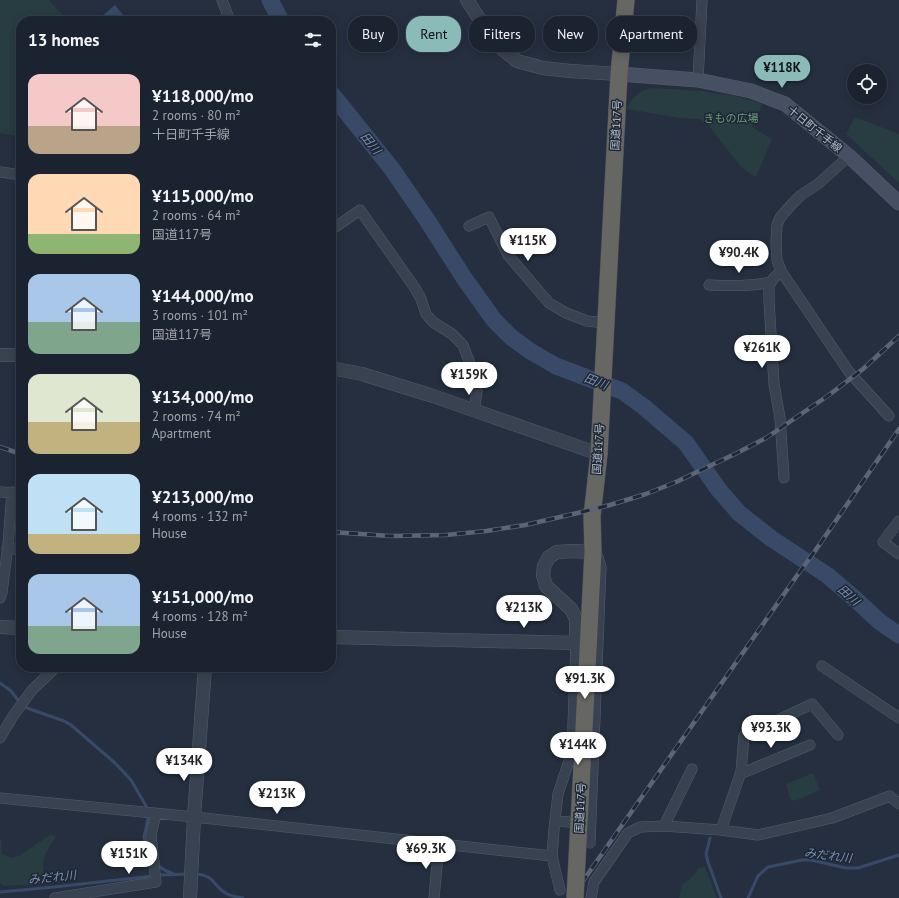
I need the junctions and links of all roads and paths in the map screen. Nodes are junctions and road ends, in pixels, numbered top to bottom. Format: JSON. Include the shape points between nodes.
{"nodes":[{"id":1,"x":222,"y":0,"type":"edge"},
{"id":2,"x":467,"y":0,"type":"edge"},
{"id":3,"x":626,"y":0,"type":"edge"},
{"id":4,"x":702,"y":0,"type":"edge"},
{"id":5,"x":228,"y":16,"type":"edge"},
{"id":6,"x":619,"y":74,"type":"junction"},
{"id":7,"x":698,"y":80,"type":"junction"},
{"id":8,"x":849,"y":156,"type":"junction"},
{"id":9,"x":0,"y":172,"type":"edge"},
{"id":10,"x":16,"y":174,"type":"edge"},
{"id":11,"x":899,"y":204,"type":"edge"},
{"id":12,"x":469,"y":226,"type":"dead end"},
{"id":13,"x":336,"y":227,"type":"edge"},
{"id":14,"x":781,"y":271,"type":"junction"},
{"id":15,"x":771,"y":282,"type":"junction"},
{"id":16,"x":709,"y":285,"type":"dead end"},
{"id":17,"x":605,"y":323,"type":"junction"},
{"id":18,"x":0,"y":355,"type":"edge"},
{"id":19,"x":16,"y":355,"type":"edge"},
{"id":20,"x":336,"y":369,"type":"edge"},
{"id":21,"x":474,"y":411,"type":"junction"},
{"id":22,"x":889,"y":416,"type":"dead end"},
{"id":23,"x":599,"y":454,"type":"junction"},
{"id":24,"x":784,"y":478,"type":"dead end"},
{"id":25,"x":0,"y":492,"type":"edge"},
{"id":26,"x":16,"y":493,"type":"edge"},
{"id":27,"x":899,"y":521,"type":"edge"},
{"id":28,"x":5,"y":546,"type":"edge"},
{"id":29,"x":16,"y":548,"type":"edge"},
{"id":30,"x":593,"y":552,"type":"junction"},
{"id":31,"x":899,"y":554,"type":"edge"},
{"id":32,"x":0,"y":598,"type":"edge"},
{"id":33,"x":0,"y":627,"type":"edge"},
{"id":34,"x":16,"y":628,"type":"edge"},
{"id":35,"x":336,"y":637,"type":"edge"},
{"id":36,"x":576,"y":643,"type":"junction"},
{"id":37,"x":822,"y":666,"type":"dead end"},
{"id":38,"x":51,"y":672,"type":"edge"},
{"id":39,"x":205,"y":672,"type":"edge"},
{"id":40,"x":899,"y":718,"type":"edge"},
{"id":41,"x":838,"y":735,"type":"dead end"},
{"id":42,"x":0,"y":738,"type":"edge"},
{"id":43,"x":810,"y":745,"type":"dead end"},
{"id":44,"x":692,"y":769,"type":"dead end"},
{"id":45,"x":740,"y":774,"type":"junction"},
{"id":46,"x":0,"y":798,"type":"edge"},
{"id":47,"x":899,"y":804,"type":"edge"},
{"id":48,"x":156,"y":814,"type":"junction"},
{"id":49,"x":194,"y":817,"type":"junction"},
{"id":50,"x":555,"y":821,"type":"junction"},
{"id":51,"x":591,"y":824,"type":"junction"},
{"id":52,"x":664,"y":826,"type":"junction"},
{"id":53,"x":721,"y":830,"type":"junction"},
{"id":54,"x":590,"y":843,"type":"dead end"},
{"id":55,"x":439,"y":844,"type":"junction"},
{"id":56,"x":552,"y":856,"type":"junction"},
{"id":57,"x":560,"y":890,"type":"dead end"},
{"id":58,"x":55,"y":898,"type":"edge"},
{"id":59,"x":190,"y":898,"type":"edge"},
{"id":60,"x":434,"y":898,"type":"edge"},
{"id":61,"x":575,"y":898,"type":"edge"},
{"id":62,"x":591,"y":898,"type":"edge"}],
"edges":[{"from":1,"to":5,"type":"street"},
{"from":2,"to":6,"type":"street","via":[[496,43],[517,61],[544,68]]},
{"from":3,"to":6,"type":"highway","name":"国道117号"},
{"from":4,"to":7,"type":"street"},
{"from":6,"to":7,"type":"main road","name":"十日町千手線"},
{"from":6,"to":17,"type":"highway","name":"国道117号"},
{"from":7,"to":8,"type":"main road","name":"十日町千手線","via":[[751,91],[785,104]]},
{"from":8,"to":11,"type":"main road","name":"十日町千手線"},
{"from":8,"to":14,"type":"street","via":[[797,200],[780,218],[776,242],[777,260]]},
{"from":9,"to":10,"type":"street"},
{"from":12,"to":17,"type":"street","via":[[489,218],[508,255],[549,303],[588,321]]},
{"from":13,"to":21,"type":"street","via":[[360,210],[415,288],[426,314],[462,345],[473,372],[477,391]]},
{"from":14,"to":15,"type":"street"},
{"from":14,"to":22,"type":"street","via":[[849,372]]},
{"from":15,"to":16,"type":"street"},
{"from":15,"to":24,"type":"street","via":[[769,301],[774,384],[780,418]]},
{"from":17,"to":23,"type":"highway","name":"国道117号"},
{"from":18,"to":19,"type":"street"},
{"from":20,"to":21,"type":"street","via":[[362,374]]},
{"from":21,"to":23,"type":"street"},
{"from":23,"to":30,"type":"highway","name":"国道117号","via":[[592,516]]},
{"from":25,"to":26,"type":"street"},
{"from":26,"to":28,"type":"street"},
{"from":27,"to":31,"type":"street","via":[[883,542]]},
{"from":28,"to":29,"type":"street"},
{"from":28,"to":32,"type":"street"},
{"from":30,"to":36,"type":"street","via":[[557,552],[549,557],[544,566],[546,586],[571,609],[576,619]]},
{"from":30,"to":51,"type":"street","via":[[601,567]]},
{"from":30,"to":61,"type":"highway","name":"国道117号","bridge":true},
{"from":33,"to":34,"type":"street"},
{"from":35,"to":36,"type":"street"},
{"from":36,"to":50,"type":"street","via":[[572,752],[558,794]]},
{"from":37,"to":40,"type":"street"},
{"from":38,"to":42,"type":"street","via":[[32,690]]},
{"from":39,"to":49,"type":"street"},
{"from":41,"to":45,"type":"street","via":[[812,704],[744,736]]},
{"from":43,"to":45,"type":"street"},
{"from":44,"to":52,"type":"street"},
{"from":45,"to":53,"type":"street"},
{"from":46,"to":48,"type":"street"},
{"from":47,"to":53,"type":"street","via":[[890,796],[832,818],[758,836]]},
{"from":48,"to":49,"type":"street"},
{"from":48,"to":58,"type":"street","via":[[151,835],[156,882]]},
{"from":49,"to":55,"type":"street"},
{"from":49,"to":59,"type":"street"},
{"from":50,"to":51,"type":"street"},
{"from":50,"to":56,"type":"street"},
{"from":51,"to":54,"type":"street"},
{"from":52,"to":53,"type":"street"},
{"from":52,"to":62,"type":"street","via":[[640,827],[628,833],[594,882]]},
{"from":55,"to":56,"type":"street"},
{"from":55,"to":60,"type":"street"},
{"from":56,"to":57,"type":"street"}]}
